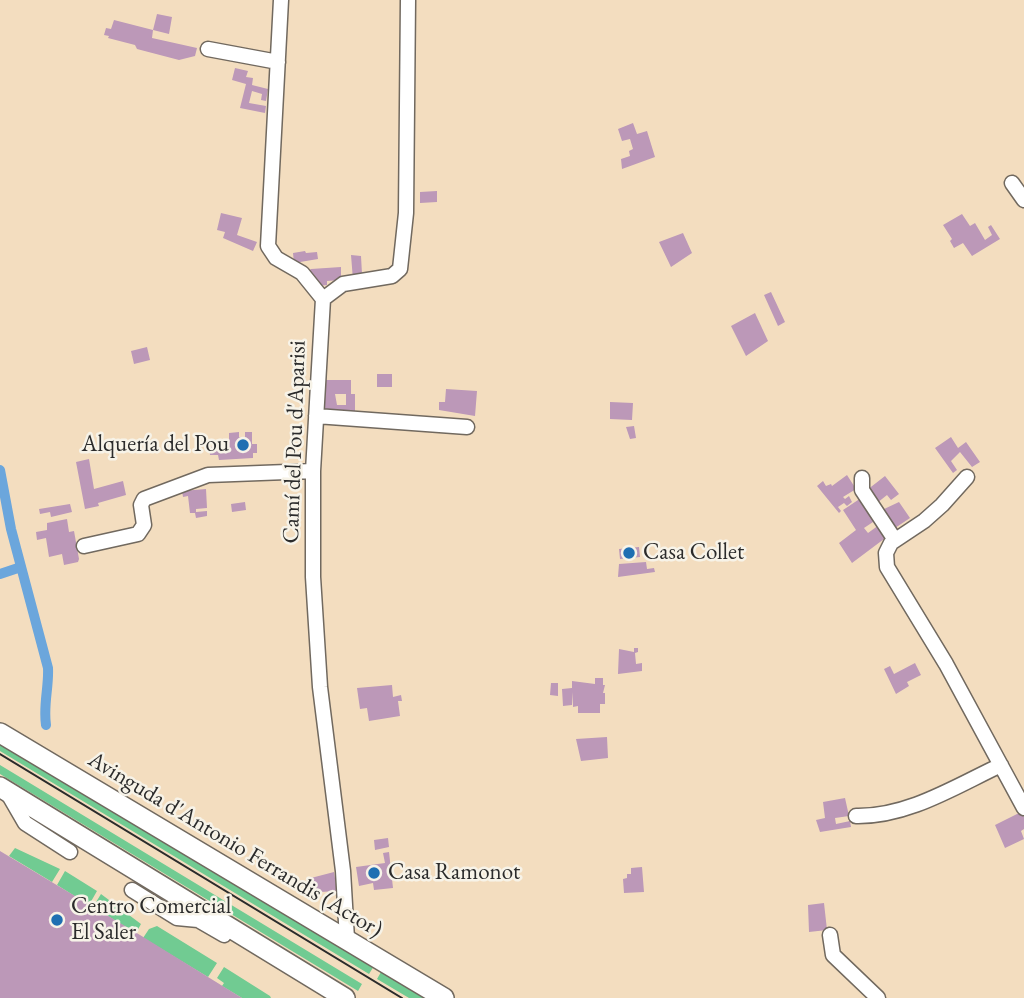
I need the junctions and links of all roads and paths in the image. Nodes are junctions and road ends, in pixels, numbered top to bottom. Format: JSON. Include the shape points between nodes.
{"nodes":[{"id":1,"x":281,"y":0,"type":"edge"},
{"id":2,"x":408,"y":0,"type":"edge"},
{"id":3,"x":208,"y":49,"type":"dead end"},
{"id":4,"x":278,"y":62,"type":"junction"},
{"id":5,"x":1012,"y":183,"type":"dead end"},
{"id":6,"x":1024,"y":200,"type":"edge"},
{"id":7,"x":323,"y":299,"type":"junction"},
{"id":8,"x":316,"y":416,"type":"junction"},
{"id":9,"x":467,"y":427,"type":"dead end"},
{"id":10,"x":313,"y":471,"type":"junction"},
{"id":11,"x":967,"y":477,"type":"dead end"},
{"id":12,"x":862,"y":478,"type":"dead end"},
{"id":13,"x":895,"y":540,"type":"junction"},
{"id":14,"x":84,"y":546,"type":"dead end"},
{"id":15,"x":0,"y":733,"type":"edge"},
{"id":16,"x":1001,"y":765,"type":"junction"},
{"id":17,"x":3,"y":789,"type":"edge"},
{"id":18,"x":1024,"y":808,"type":"edge"},
{"id":19,"x":856,"y":816,"type":"dead end"},
{"id":20,"x":71,"y":852,"type":"dead end"},
{"id":21,"x":132,"y":890,"type":"dead end"},
{"id":22,"x":830,"y":934,"type":"dead end"},
{"id":23,"x":346,"y":939,"type":"junction"},
{"id":24,"x":254,"y":944,"type":"junction"},
{"id":25,"x":345,"y":998,"type":"edge"},
{"id":26,"x":444,"y":998,"type":"edge"},
{"id":27,"x":878,"y":998,"type":"edge"}],
"edges":[{"from":1,"to":4,"type":"street"},
{"from":2,"to":7,"type":"street","via":[[406,213],[400,269],[392,276],[343,285]]},
{"from":3,"to":4,"type":"street"},
{"from":4,"to":7,"type":"street","via":[[268,246],[276,258],[302,273]]},
{"from":5,"to":6,"type":"street"},
{"from":7,"to":8,"type":"street","name":"Camí del Pou d'Aparisi"},
{"from":8,"to":9,"type":"street"},
{"from":8,"to":10,"type":"street","name":"Camí del Pou d'Aparisi"},
{"from":10,"to":14,"type":"street","via":[[208,475],[144,499],[144,525],[138,534]]},
{"from":10,"to":23,"type":"street","name":"Camí del Pou d'Aparisi","via":[[320,687],[343,871]]},
{"from":11,"to":13,"type":"street","via":[[924,521]]},
{"from":12,"to":13,"type":"street","via":[[862,490]]},
{"from":13,"to":16,"type":"street","via":[[886,553],[887,567]]},
{"from":15,"to":23,"type":"main road","name":"Avinguda d'Antonio Ferrandis (Actor)"},
{"from":16,"to":18,"type":"street"},
{"from":16,"to":19,"type":"street","via":[[939,796],[871,816]]},
{"from":17,"to":20,"type":"street","via":[[25,823]]},
{"from":17,"to":24,"type":"main road"},
{"from":21,"to":24,"type":"street","via":[[177,918],[198,920],[238,943]]},
{"from":22,"to":27,"type":"street","via":[[833,954]]},
{"from":23,"to":26,"type":"main road","name":"Avinguda d'Antonio Ferrandis (Actor)"},
{"from":24,"to":25,"type":"main road"}]}
